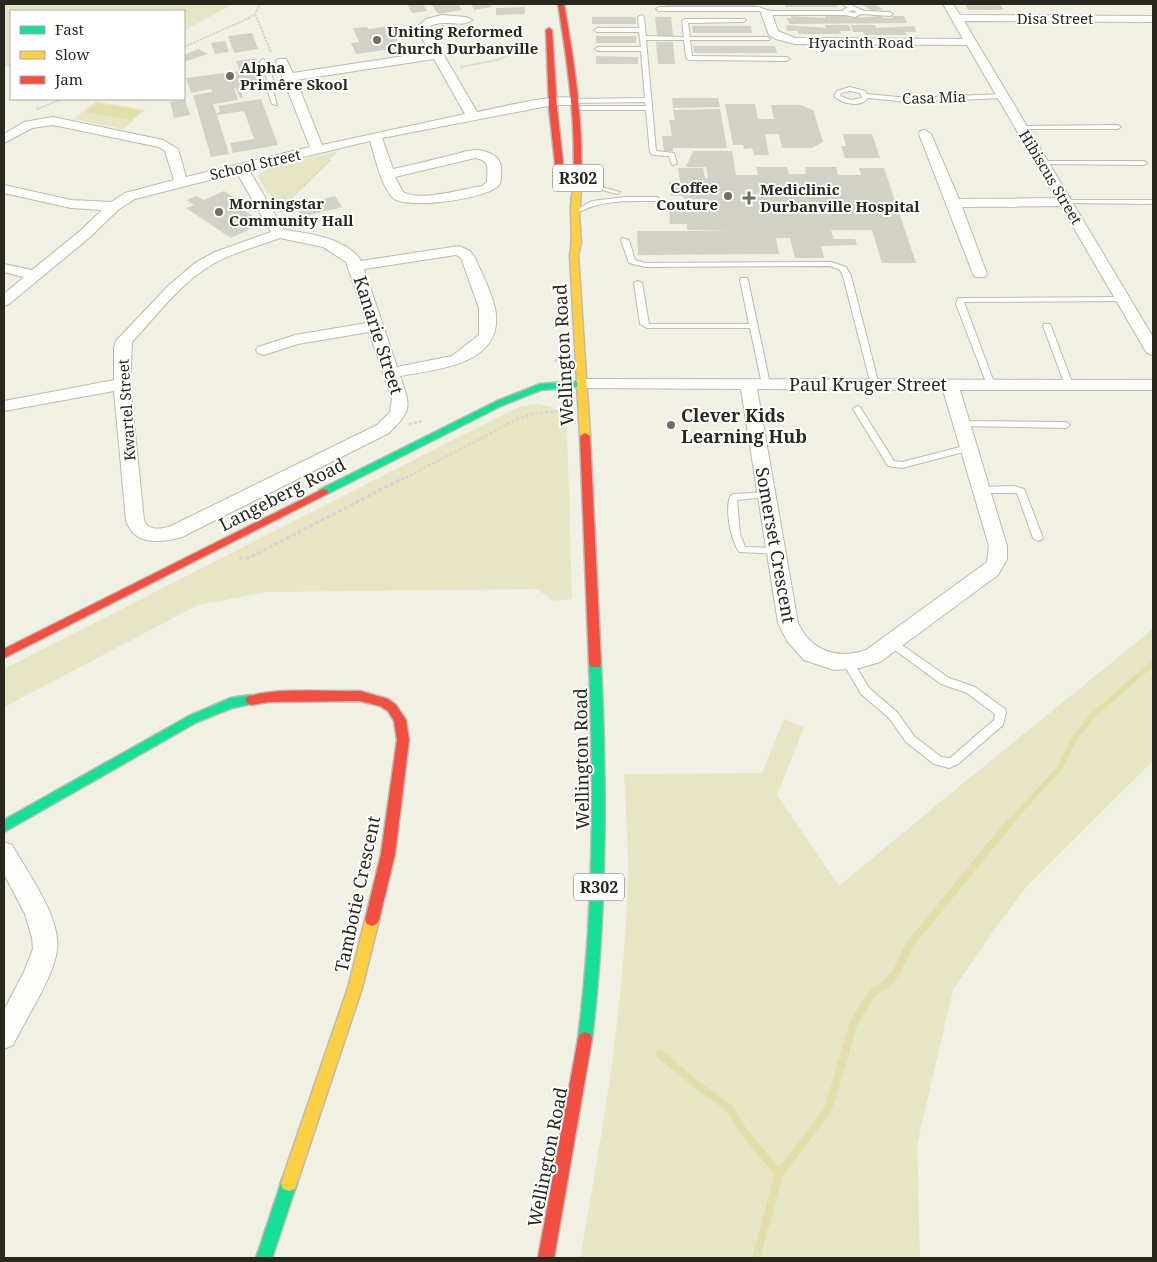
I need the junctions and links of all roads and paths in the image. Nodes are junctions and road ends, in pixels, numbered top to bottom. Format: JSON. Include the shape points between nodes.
{"nodes":[{"id":1,"x":260,"y":4,"type":"edge"},
{"id":2,"x":561,"y":4,"type":"edge"},
{"id":3,"x":845,"y":4,"type":"edge"},
{"id":4,"x":948,"y":4,"type":"edge"},
{"id":5,"x":852,"y":8,"type":"junction"},
{"id":6,"x":659,"y":9,"type":"dead end"},
{"id":7,"x":845,"y":13,"type":"junction"},
{"id":8,"x":862,"y":13,"type":"junction"},
{"id":9,"x":255,"y":14,"type":"junction"},
{"id":10,"x":548,"y":14,"type":"dead end"},
{"id":11,"x":767,"y":14,"type":"junction"},
{"id":12,"x":890,"y":14,"type":"dead end"},
{"id":13,"x":641,"y":17,"type":"dead end"},
{"id":14,"x":957,"y":18,"type":"junction"},
{"id":15,"x":1149,"y":19,"type":"edge"},
{"id":16,"x":466,"y":20,"type":"dead end"},
{"id":17,"x":743,"y":20,"type":"dead end"},
{"id":18,"x":597,"y":30,"type":"dead end"},
{"id":19,"x":642,"y":30,"type":"junction"},
{"id":20,"x":1153,"y":30,"type":"edge"},
{"id":21,"x":642,"y":38,"type":"junction"},
{"id":22,"x":686,"y":38,"type":"junction"},
{"id":23,"x":767,"y":39,"type":"dead end"},
{"id":24,"x":540,"y":40,"type":"dead end"},
{"id":25,"x":971,"y":42,"type":"junction"},
{"id":26,"x":185,"y":47,"type":"edge"},
{"id":27,"x":598,"y":49,"type":"dead end"},
{"id":28,"x":643,"y":49,"type":"junction"},
{"id":29,"x":437,"y":55,"type":"junction"},
{"id":30,"x":787,"y":59,"type":"dead end"},
{"id":31,"x":263,"y":61,"type":"dead end"},
{"id":32,"x":282,"y":61,"type":"joint"},
{"id":33,"x":445,"y":70,"type":"junction"},
{"id":34,"x":289,"y":77,"type":"junction"},
{"id":35,"x":270,"y":79,"type":"junction"},
{"id":36,"x":866,"y":96,"type":"dead end"},
{"id":37,"x":1003,"y":96,"type":"junction"},
{"id":38,"x":647,"y":100,"type":"junction"},
{"id":39,"x":276,"y":104,"type":"dead end"},
{"id":40,"x":550,"y":104,"type":"junction"},
{"id":41,"x":574,"y":104,"type":"junction"},
{"id":42,"x":648,"y":108,"type":"junction"},
{"id":43,"x":473,"y":117,"type":"junction"},
{"id":44,"x":1022,"y":128,"type":"junction"},
{"id":45,"x":1118,"y":128,"type":"dead end"},
{"id":46,"x":925,"y":134,"type":"dead end"},
{"id":47,"x":375,"y":136,"type":"junction"},
{"id":48,"x":4,"y":139,"type":"edge"},
{"id":49,"x":349,"y":142,"type":"junction"},
{"id":50,"x":318,"y":150,"type":"junction"},
{"id":51,"x":1043,"y":163,"type":"junction"},
{"id":52,"x":1144,"y":163,"type":"dead end"},
{"id":53,"x":674,"y":164,"type":"dead end"},
{"id":54,"x":241,"y":168,"type":"junction"},
{"id":55,"x":389,"y":174,"type":"junction"},
{"id":56,"x":578,"y":175,"type":"junction"},
{"id":57,"x":181,"y":182,"type":"junction"},
{"id":58,"x":4,"y":189,"type":"edge"},
{"id":59,"x":562,"y":189,"type":"dead end"},
{"id":60,"x":1063,"y":196,"type":"junction"},
{"id":61,"x":952,"y":197,"type":"junction"},
{"id":62,"x":657,"y":199,"type":"dead end"},
{"id":63,"x":1153,"y":202,"type":"edge"},
{"id":64,"x":114,"y":206,"type":"junction"},
{"id":65,"x":570,"y":210,"type":"junction"},
{"id":66,"x":270,"y":219,"type":"junction"},
{"id":67,"x":279,"y":234,"type":"junction"},
{"id":68,"x":625,"y":240,"type":"dead end"},
{"id":69,"x":356,"y":266,"type":"junction"},
{"id":70,"x":4,"y":268,"type":"edge"},
{"id":71,"x":980,"y":274,"type":"dead end"},
{"id":72,"x":35,"y":275,"type":"junction"},
{"id":73,"x":744,"y":280,"type":"dead end"},
{"id":74,"x":638,"y":283,"type":"dead end"},
{"id":75,"x":1124,"y":299,"type":"junction"},
{"id":76,"x":4,"y":301,"type":"edge"},
{"id":77,"x":376,"y":326,"type":"junction"},
{"id":78,"x":753,"y":326,"type":"junction"},
{"id":79,"x":1047,"y":326,"type":"dead end"},
{"id":80,"x":264,"y":350,"type":"dead end"},
{"id":81,"x":1153,"y":350,"type":"edge"},
{"id":82,"x":391,"y":373,"type":"junction"},
{"id":83,"x":122,"y":384,"type":"junction"},
{"id":84,"x":583,"y":384,"type":"junction"},
{"id":85,"x":757,"y":384,"type":"junction"},
{"id":86,"x":875,"y":384,"type":"junction"},
{"id":87,"x":950,"y":385,"type":"junction"},
{"id":88,"x":990,"y":385,"type":"junction"},
{"id":89,"x":1068,"y":385,"type":"junction"},
{"id":90,"x":1153,"y":385,"type":"edge"},
{"id":91,"x":4,"y":406,"type":"edge"},
{"id":92,"x":857,"y":409,"type":"dead end"},
{"id":93,"x":561,"y":411,"type":"dead end"},
{"id":94,"x":961,"y":424,"type":"junction"},
{"id":95,"x":1066,"y":425,"type":"dead end"},
{"id":96,"x":968,"y":448,"type":"junction"},
{"id":97,"x":981,"y":490,"type":"junction"},
{"id":98,"x":767,"y":495,"type":"junction"},
{"id":99,"x":144,"y":533,"type":"joint"},
{"id":100,"x":1038,"y":538,"type":"dead end"},
{"id":101,"x":776,"y":551,"type":"junction"},
{"id":102,"x":233,"y":559,"type":"dead end"},
{"id":103,"x":892,"y":642,"type":"junction"},
{"id":104,"x":4,"y":654,"type":"edge"},
{"id":105,"x":848,"y":664,"type":"junction"},
{"id":106,"x":4,"y":826,"type":"edge"},
{"id":107,"x":4,"y":852,"type":"edge"},
{"id":108,"x":4,"y":1036,"type":"edge"},
{"id":109,"x":264,"y":1258,"type":"edge"},
{"id":110,"x":546,"y":1258,"type":"edge"}],
"edges":[{"from":1,"to":9,"type":"path"},
{"from":2,"to":41,"type":"main road","name":"Wellington Road","number":"R302"},
{"from":3,"to":5,"type":"lane"},
{"from":4,"to":14,"type":"street","name":"Hibiscus Street"},
{"from":5,"to":7,"type":"lane"},
{"from":5,"to":8,"type":"lane"},
{"from":6,"to":11,"type":"lane","via":[[759,9],[766,10]]},
{"from":7,"to":8,"type":"lane"},
{"from":7,"to":11,"type":"lane"},
{"from":8,"to":12,"type":"lane"},
{"from":9,"to":26,"type":"path"},
{"from":9,"to":32,"type":"path","via":[[274,60]]},
{"from":10,"to":40,"type":"main road","number":"R302"},
{"from":11,"to":25,"type":"street","name":"Hyacinth Road","via":[[773,33],[795,41]]},
{"from":13,"to":19,"type":"lane"},
{"from":14,"to":15,"type":"street","name":"Disa Street"},
{"from":14,"to":25,"type":"street","name":"Hibiscus Street"},
{"from":15,"to":20,"type":"street"},
{"from":16,"to":29,"type":"street","via":[[434,20],[423,26],[422,30]]},
{"from":17,"to":22,"type":"lane","via":[[686,20]]},
{"from":18,"to":19,"type":"lane"},
{"from":19,"to":21,"type":"lane"},
{"from":21,"to":22,"type":"lane"},
{"from":21,"to":28,"type":"lane"},
{"from":22,"to":23,"type":"lane"},
{"from":22,"to":30,"type":"lane","via":[[688,58],[691,59]]},
{"from":24,"to":33,"type":"path","via":[[496,60]]},
{"from":25,"to":37,"type":"street","name":"Hibiscus Street"},
{"from":27,"to":28,"type":"lane"},
{"from":28,"to":38,"type":"lane"},
{"from":29,"to":33,"type":"street"},
{"from":29,"to":34,"type":"street"},
{"from":31,"to":35,"type":"lane"},
{"from":32,"to":34,"type":"street"},
{"from":33,"to":43,"type":"street"},
{"from":34,"to":35,"type":"lane"},
{"from":34,"to":50,"type":"street"},
{"from":35,"to":39,"type":"lane","via":[[268,83]]},
{"from":36,"to":37,"type":"lane","name":"Casa Mia","via":[[903,100]]},
{"from":37,"to":44,"type":"street","name":"Hibiscus Street"},
{"from":38,"to":41,"type":"lane"},
{"from":38,"to":42,"type":"lane"},
{"from":40,"to":41,"type":"street","name":"School Street"},
{"from":40,"to":43,"type":"street","name":"School Street"},
{"from":40,"to":59,"type":"main road","number":"R302"},
{"from":41,"to":42,"type":"lane"},
{"from":41,"to":56,"type":"main road","name":"Wellington Road","number":"R302"},
{"from":42,"to":53,"type":"lane","via":[[653,154],[672,154]]},
{"from":43,"to":47,"type":"street","name":"School Street"},
{"from":44,"to":45,"type":"lane"},
{"from":44,"to":51,"type":"street","name":"Hibiscus Street"},
{"from":46,"to":61,"type":"street"},
{"from":47,"to":49,"type":"street","name":"School Street"},
{"from":47,"to":55,"type":"street"},
{"from":48,"to":57,"type":"street","via":[[28,125],[53,121],[163,144],[171,149]]},
{"from":49,"to":50,"type":"street","name":"School Street"},
{"from":49,"to":66,"type":"path"},
{"from":50,"to":54,"type":"street","name":"School Street"},
{"from":51,"to":52,"type":"lane"},
{"from":51,"to":60,"type":"street","name":"Hibiscus Street"},
{"from":54,"to":57,"type":"street","name":"School Street"},
{"from":54,"to":66,"type":"street"},
{"from":55,"to":55,"type":"street","via":[[399,196],[415,200],[489,187],[494,183],[494,163],[485,156],[470,155]]},
{"from":56,"to":65,"type":"main road","name":"Wellington Road","number":"R302"},
{"from":56,"to":65,"type":"lane","via":[[596,187],[617,192],[584,199]]},
{"from":57,"to":64,"type":"street","name":"School Street","via":[[130,196]]},
{"from":58,"to":64,"type":"street","via":[[71,204]]},
{"from":60,"to":61,"type":"street"},
{"from":60,"to":63,"type":"lane"},
{"from":60,"to":75,"type":"street","name":"Hibiscus Street"},
{"from":61,"to":71,"type":"street"},
{"from":62,"to":65,"type":"lane","via":[[601,200]]},
{"from":64,"to":72,"type":"street","name":"School Street"},
{"from":65,"to":84,"type":"main road","name":"Wellington Road","number":"R302","via":[[579,244],[574,255]]},
{"from":66,"to":67,"type":"street"},
{"from":67,"to":69,"type":"street","name":"Kanarie Street","via":[[311,239],[341,251]]},
{"from":67,"to":83,"type":"street","name":"Kwartel Street","via":[[213,258],[173,290],[124,340]]},
{"from":68,"to":86,"type":"lane","via":[[632,261],[645,265],[840,266],[847,276]]},
{"from":69,"to":77,"type":"street","name":"Kanarie Street"},
{"from":69,"to":82,"type":"street","via":[[458,250],[468,258],[487,308],[487,336],[462,357],[450,363]]},
{"from":70,"to":72,"type":"street"},
{"from":72,"to":76,"type":"street","name":"School Street"},
{"from":73,"to":78,"type":"lane"},
{"from":74,"to":78,"type":"lane","via":[[644,324],[647,326]]},
{"from":75,"to":81,"type":"street","name":"Hibiscus Street"},
{"from":75,"to":88,"type":"lane","via":[[961,300]]},
{"from":77,"to":80,"type":"street","via":[[295,340]]},
{"from":77,"to":82,"type":"street","name":"Kanarie Street"},
{"from":78,"to":85,"type":"lane"},
{"from":79,"to":89,"type":"lane"},
{"from":82,"to":99,"type":"street","name":"Kanarie Street","via":[[400,409],[395,420],[383,429],[175,532],[159,536]]},
{"from":83,"to":91,"type":"street"},
{"from":83,"to":99,"type":"street","name":"Kwartel Street","via":[[136,525]]},
{"from":84,"to":85,"type":"street","name":"Paul Kruger Street"},
{"from":84,"to":104,"type":"main road","name":"Langeberg Road","via":[[540,387],[500,403]]},
{"from":84,"to":110,"type":"main road","name":"Wellington Road","number":"R302","via":[[598,733],[600,881],[588,1023]]},
{"from":85,"to":86,"type":"street","name":"Paul Kruger Street"},
{"from":85,"to":98,"type":"street","name":"Somerset Crescent"},
{"from":86,"to":87,"type":"street","name":"Paul Kruger Street"},
{"from":87,"to":88,"type":"street","name":"Paul Kruger Street"},
{"from":87,"to":94,"type":"street"},
{"from":88,"to":89,"type":"street","name":"Paul Kruger Street"},
{"from":89,"to":90,"type":"street","name":"Paul Kruger Street"},
{"from":92,"to":96,"type":"lane","via":[[891,464],[902,465]]},
{"from":93,"to":102,"type":"path","via":[[518,419],[249,558]]},
{"from":94,"to":95,"type":"lane"},
{"from":94,"to":96,"type":"street"},
{"from":96,"to":97,"type":"street"},
{"from":97,"to":100,"type":"lane","via":[[1022,491]]},
{"from":97,"to":103,"type":"street","via":[[998,546],[996,564]]},
{"from":98,"to":101,"type":"street","name":"Somerset Crescent"},
{"from":98,"to":101,"type":"lane","via":[[734,497],[739,547],[742,550]]},
{"from":101,"to":105,"type":"street","name":"Somerset Crescent","via":[[793,636],[810,653]]},
{"from":103,"to":105,"type":"street","via":[[873,656]]},
{"from":103,"to":105,"type":"lane","via":[[945,682],[971,690],[1001,712],[999,722],[954,761],[938,761],[910,739],[893,715],[865,691]]},
{"from":106,"to":109,"type":"main road","name":"Tambotie Crescent","via":[[193,719],[231,704],[269,697],[360,696],[384,702],[400,720],[403,740],[388,854],[355,988]]},
{"from":107,"to":108,"type":"street","via":[[38,916],[45,949],[39,968]]}]}
